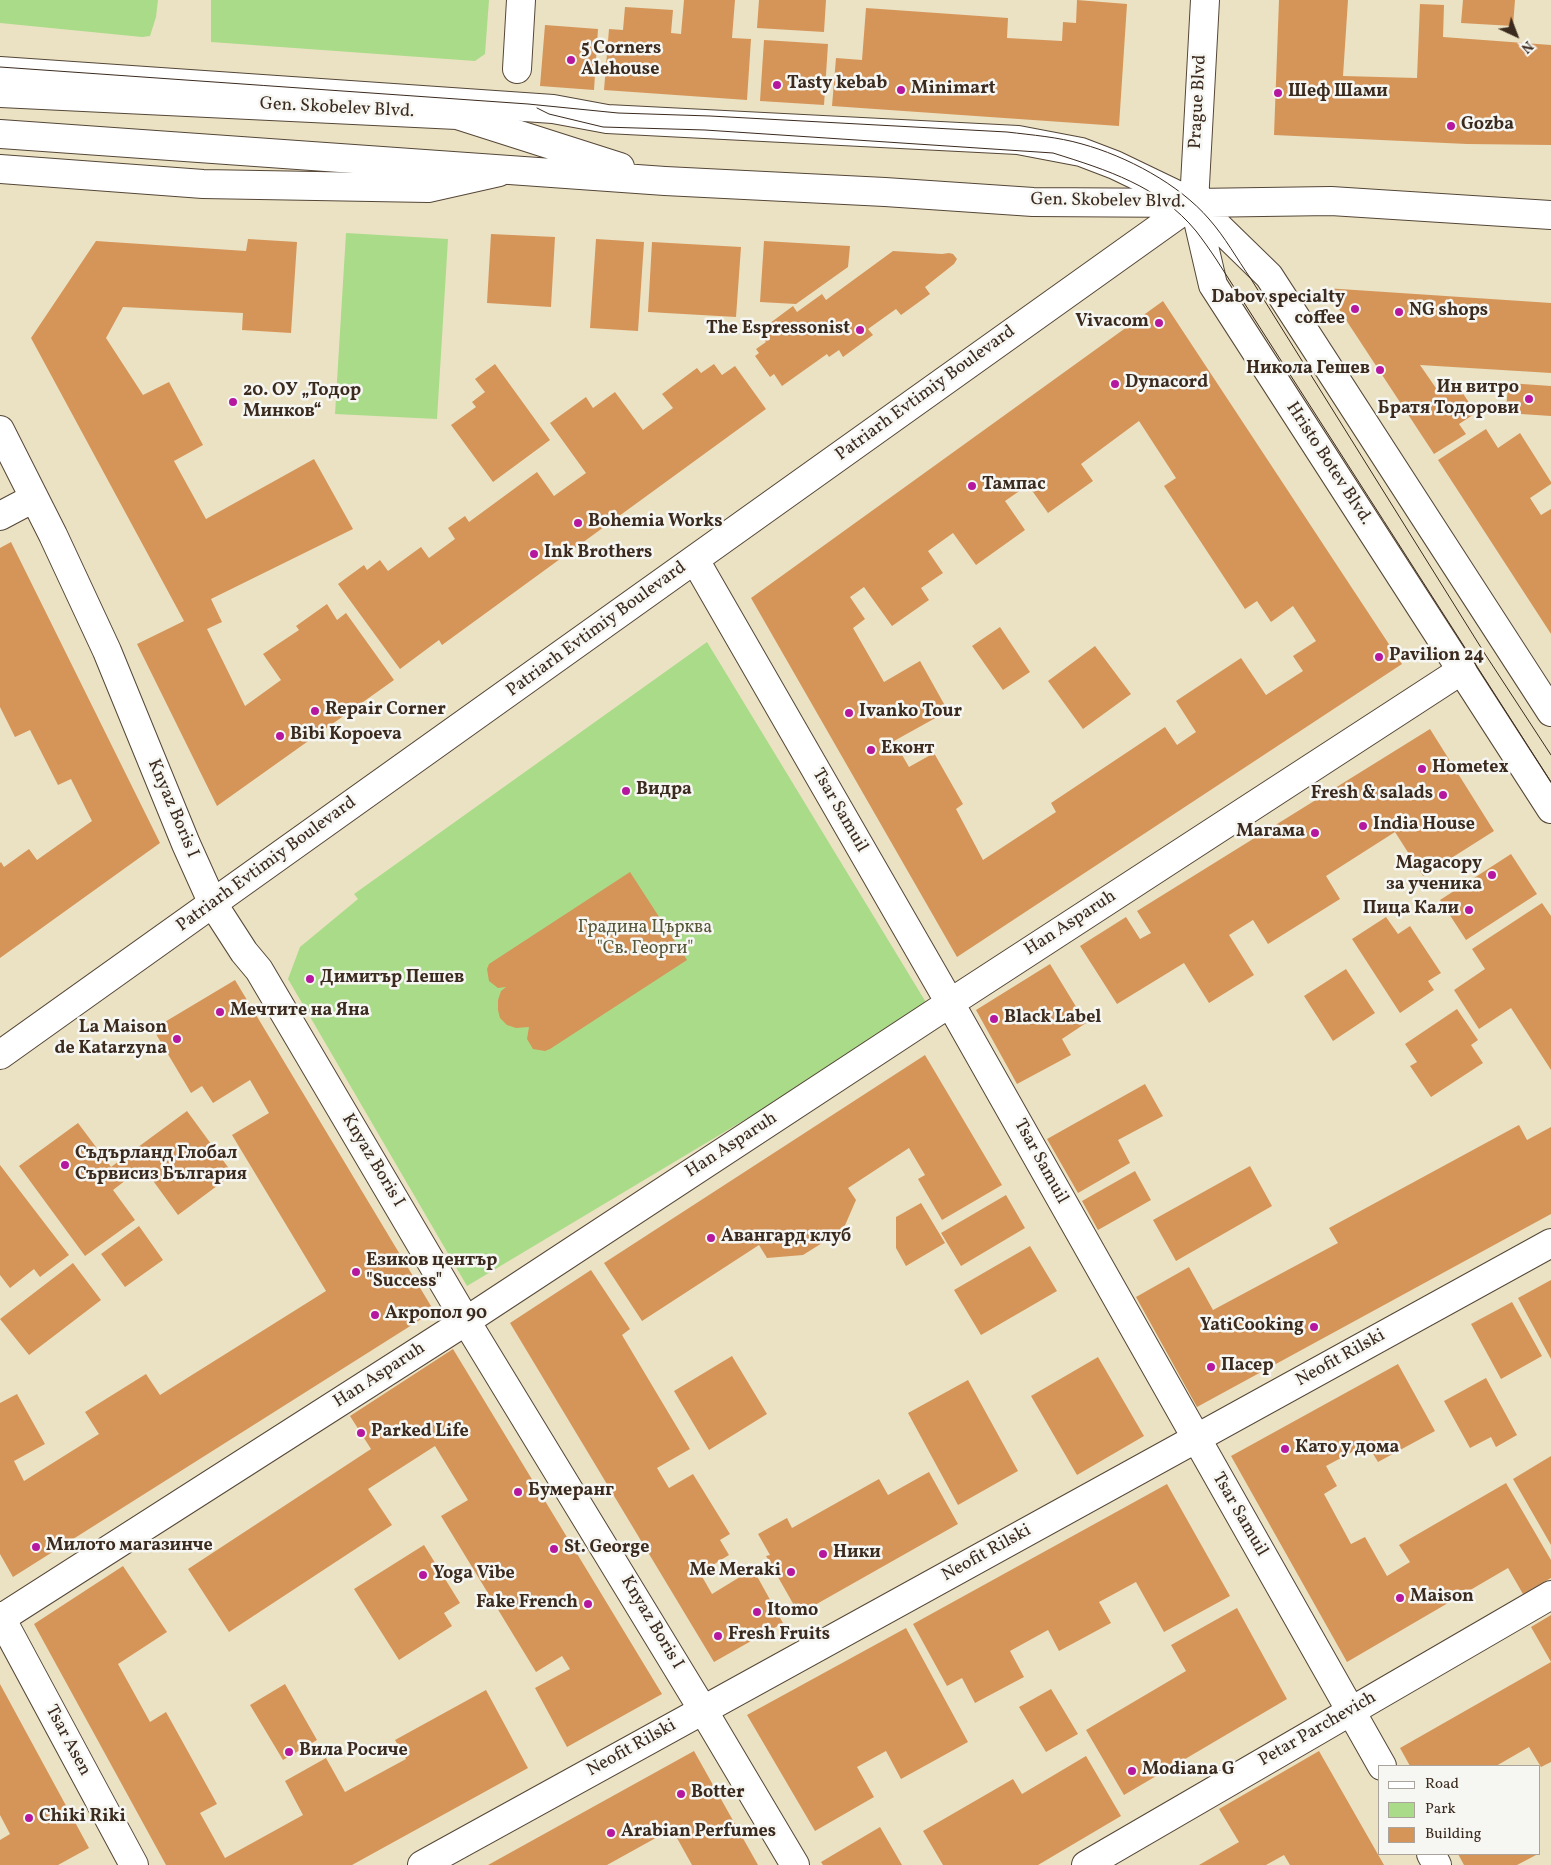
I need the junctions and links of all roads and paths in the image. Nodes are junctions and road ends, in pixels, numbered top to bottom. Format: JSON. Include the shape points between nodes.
{"nodes":[{"id":1,"x":521,"y":0,"type":"edge"},
{"id":2,"x":1205,"y":0,"type":"edge"},
{"id":3,"x":517,"y":69,"type":"dead end"},
{"id":4,"x":0,"y":71,"type":"edge"},
{"id":5,"x":0,"y":93,"type":"edge"},
{"id":6,"x":0,"y":134,"type":"edge"},
{"id":7,"x":0,"y":169,"type":"edge"},
{"id":8,"x":513,"y":170,"type":"junction"},
{"id":9,"x":665,"y":181,"type":"junction"},
{"id":10,"x":1194,"y":203,"type":"junction"},
{"id":11,"x":1551,"y":215,"type":"edge"},
{"id":12,"x":0,"y":430,"type":"edge"},
{"id":13,"x":34,"y":498,"type":"junction"},
{"id":14,"x":0,"y":516,"type":"edge"},
{"id":15,"x":695,"y":560,"type":"junction"},
{"id":16,"x":1462,"y":670,"type":"junction"},
{"id":17,"x":1551,"y":712,"type":"edge"},
{"id":18,"x":1551,"y":808,"type":"edge"},
{"id":19,"x":213,"y":904,"type":"junction"},
{"id":20,"x":950,"y":1003,"type":"junction"},
{"id":21,"x":0,"y":1055,"type":"edge"},
{"id":22,"x":1551,"y":1243,"type":"edge"},
{"id":23,"x":466,"y":1320,"type":"junction"},
{"id":24,"x":1196,"y":1440,"type":"junction"},
{"id":25,"x":1551,"y":1596,"type":"edge"},
{"id":26,"x":0,"y":1618,"type":"edge"},
{"id":27,"x":703,"y":1710,"type":"junction"},
{"id":28,"x":1351,"y":1711,"type":"junction"},
{"id":29,"x":1381,"y":1765,"type":"edge"},
{"id":30,"x":134,"y":1865,"type":"edge"},
{"id":31,"x":422,"y":1865,"type":"edge"},
{"id":32,"x":795,"y":1865,"type":"edge"},
{"id":33,"x":1086,"y":1865,"type":"edge"}],
"edges":[{"from":1,"to":3,"type":"street"},
{"from":2,"to":10,"type":"street","name":"Prague Blvd"},
{"from":4,"to":10,"type":"street","via":[[553,109],[607,119],[1018,140],[1081,152]]},
{"from":5,"to":9,"type":"street","name":"Gen. Skobelev Blvd.","via":[[457,115]]},
{"from":6,"to":8,"type":"street","name":"Gen. Skobelev Blvd."},
{"from":7,"to":8,"type":"street","name":"Gen. Skobelev Blvd.","via":[[203,184],[428,188]]},
{"from":8,"to":9,"type":"street","name":"Gen. Skobelev Blvd."},
{"from":9,"to":10,"type":"street","name":"Gen. Skobelev Blvd.","via":[[1033,202]]},
{"from":10,"to":11,"type":"street","name":"Gen. Skobelev Blvd.","via":[[1332,201]]},
{"from":10,"to":15,"type":"street","name":"Patriarh Evtimiy Boulevard"},
{"from":10,"to":16,"type":"street","name":"Hristo Botev Blvd.","via":[[1213,285]]},
{"from":10,"to":17,"type":"street","via":[[1269,276]]},
{"from":12,"to":13,"type":"street","name":"Knyaz Boris I"},
{"from":13,"to":14,"type":"street"},
{"from":13,"to":19,"type":"street","name":"Knyaz Boris I","via":[[107,651]]},
{"from":15,"to":19,"type":"street","name":"Patriarh Evtimiy Boulevard"},
{"from":15,"to":20,"type":"street","name":"Tsar Samuil"},
{"from":16,"to":18,"type":"street","name":"Hristo Botev Blvd."},
{"from":16,"to":20,"type":"street","name":"Han Asparuh"},
{"from":19,"to":21,"type":"street","name":"Patriarh Evtimiy Boulevard"},
{"from":19,"to":23,"type":"street","name":"Knyaz Boris I","via":[[258,970]]},
{"from":20,"to":23,"type":"street","name":"Han Asparuh"},
{"from":20,"to":24,"type":"street","name":"Tsar Samuil"},
{"from":22,"to":24,"type":"street","name":"Neofit Rilski"},
{"from":23,"to":26,"type":"street","name":"Han Asparuh"},
{"from":23,"to":27,"type":"street","name":"Knyaz Boris I"},
{"from":24,"to":27,"type":"street","name":"Neofit Rilski"},
{"from":24,"to":28,"type":"street","name":"Tsar Samuil"},
{"from":25,"to":28,"type":"street","name":"Petar Parchevich"},
{"from":26,"to":30,"type":"street","name":"Tsar Asen"},
{"from":27,"to":31,"type":"street","name":"Neofit Rilski"},
{"from":27,"to":32,"type":"street","name":"Knyaz Boris I"},
{"from":28,"to":29,"type":"street","name":"Tsar Samuil"},
{"from":28,"to":33,"type":"street","name":"Petar Parchevich"}]}
